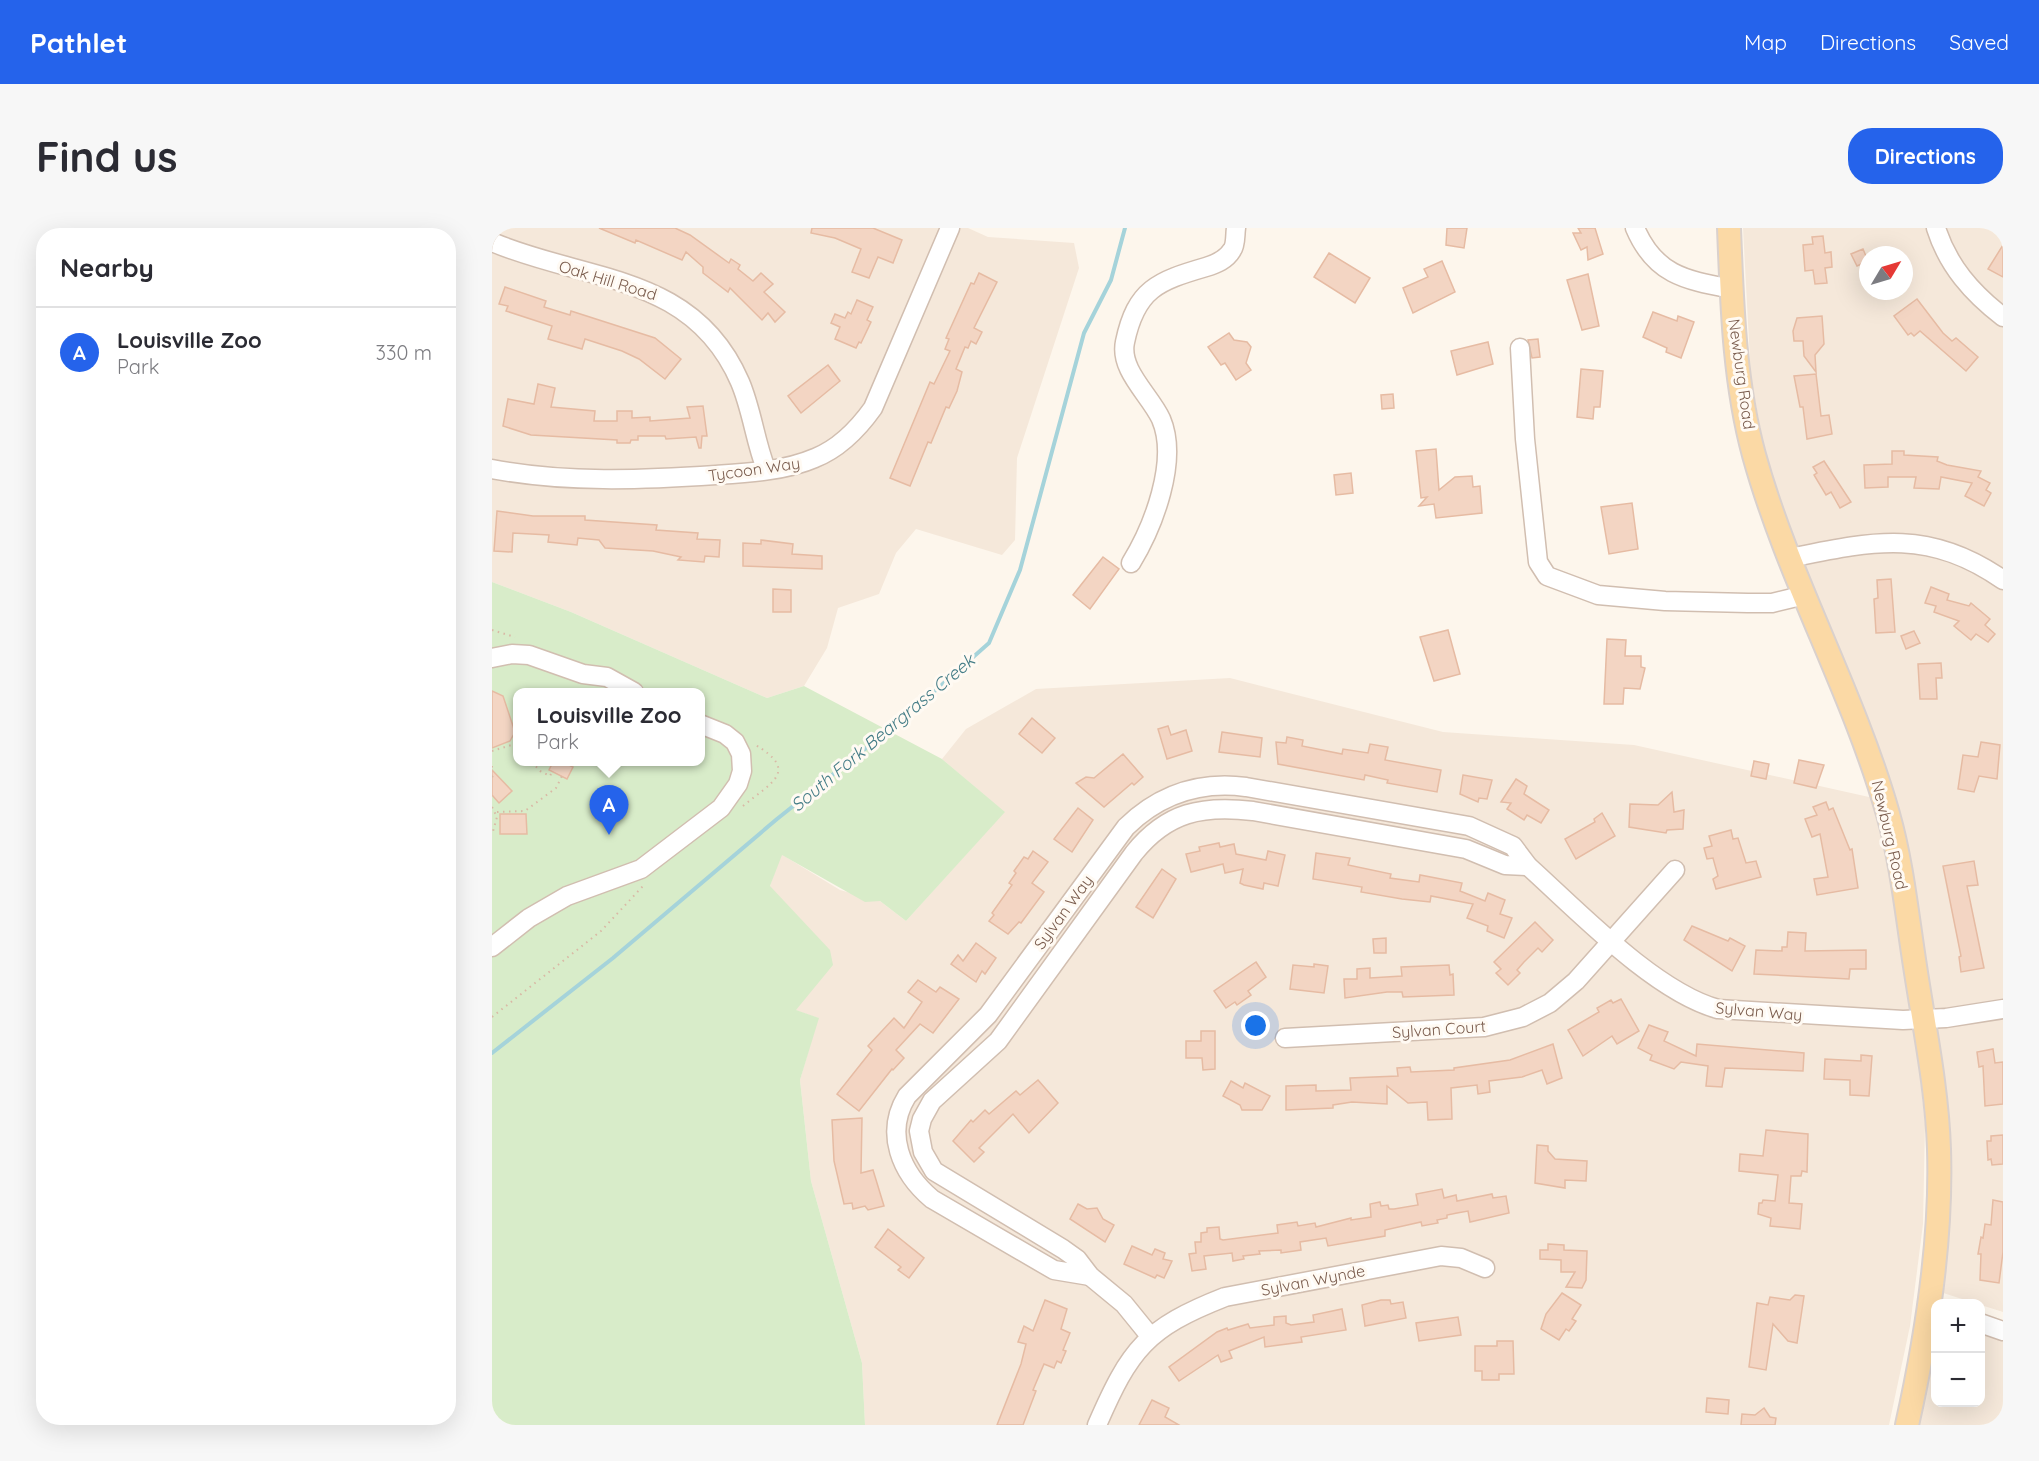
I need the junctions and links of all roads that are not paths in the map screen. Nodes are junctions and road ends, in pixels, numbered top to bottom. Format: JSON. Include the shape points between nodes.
{"nodes":[{"id":1,"x":950,"y":228,"type":"edge"},
{"id":2,"x":1236,"y":228,"type":"edge"},
{"id":3,"x":1635,"y":228,"type":"edge"},
{"id":4,"x":1729,"y":228,"type":"edge"},
{"id":5,"x":1936,"y":228,"type":"edge"},
{"id":6,"x":492,"y":242,"type":"edge"},
{"id":7,"x":1732,"y":289,"type":"junction"},
{"id":8,"x":2003,"y":317,"type":"edge"},
{"id":9,"x":1520,"y":348,"type":"dead end"},
{"id":10,"x":492,"y":469,"type":"edge"},
{"id":11,"x":766,"y":470,"type":"junction"},
{"id":12,"x":1790,"y":558,"type":"junction"},
{"id":13,"x":1131,"y":563,"type":"dead end"},
{"id":14,"x":2003,"y":580,"type":"edge"},
{"id":15,"x":1805,"y":595,"type":"junction"},
{"id":16,"x":492,"y":658,"type":"edge"},
{"id":17,"x":626,"y":688,"type":"edge"},
{"id":18,"x":705,"y":726,"type":"edge"},
{"id":19,"x":1440,"y":822,"type":"junction"},
{"id":20,"x":1435,"y":844,"type":"junction"},
{"id":21,"x":1527,"y":866,"type":"junction"},
{"id":22,"x":1675,"y":870,"type":"dead end"},
{"id":23,"x":1613,"y":941,"type":"junction"},
{"id":24,"x":492,"y":947,"type":"edge"},
{"id":25,"x":2003,"y":1009,"type":"edge"},
{"id":26,"x":1924,"y":1020,"type":"junction"},
{"id":27,"x":1285,"y":1038,"type":"dead end"},
{"id":28,"x":932,"y":1070,"type":"junction"},
{"id":29,"x":947,"y":1087,"type":"junction"},
{"id":30,"x":1485,"y":1268,"type":"dead end"},
{"id":31,"x":1090,"y":1276,"type":"junction"},
{"id":32,"x":1933,"y":1299,"type":"edge"},
{"id":33,"x":1931,"y":1313,"type":"edge"},
{"id":34,"x":1985,"y":1325,"type":"edge"},
{"id":35,"x":2003,"y":1330,"type":"edge"},
{"id":36,"x":1150,"y":1336,"type":"junction"},
{"id":37,"x":1097,"y":1425,"type":"edge"},
{"id":38,"x":1907,"y":1425,"type":"edge"}],
"edges":[{"from":1,"to":11,"type":"street","name":"Tycoon Way","via":[[880,393],[864,421],[841,443],[816,458]]},
{"from":2,"to":13,"type":"street","via":[[1233,250],[1220,263],[1152,286],[1139,303],[1125,343],[1125,361],[1162,421],[1166,451],[1160,503]]},
{"from":3,"to":7,"type":"street","via":[[1653,259],[1667,271],[1698,283]]},
{"from":4,"to":7,"type":"main road","name":"Newburg Road"},
{"from":5,"to":8,"type":"street","via":[[1956,270]]},
{"from":6,"to":11,"type":"street","name":"Oak Hill Road","via":[[644,289],[690,315],[726,356],[739,382]]},
{"from":7,"to":12,"type":"main road","name":"Newburg Road","via":[[1743,398],[1754,453]]},
{"from":9,"to":15,"type":"street","via":[[1538,562],[1547,576],[1598,595],[1665,601],[1772,603]]},
{"from":10,"to":11,"type":"street","name":"Tycoon Way","via":[[532,476],[619,479]]},
{"from":12,"to":14,"type":"street","via":[[1898,542],[1952,553]]},
{"from":12,"to":15,"type":"main road","name":"Newburg Road"},
{"from":15,"to":26,"type":"main road","name":"Newburg Road","via":[[1889,816]]},
{"from":16,"to":17,"type":"street","via":[[529,655],[583,674],[607,677]]},
{"from":18,"to":24,"type":"street","via":[[725,734],[741,754],[738,784],[721,808],[641,869],[567,896],[529,918]]},
{"from":19,"to":20,"type":"street"},
{"from":19,"to":21,"type":"street","name":"Sylvan Way","via":[[1469,826],[1513,846]]},
{"from":19,"to":28,"type":"street","name":"Sylvan Way","via":[[1221,784],[1192,788],[1165,798],[1126,827],[988,1015]]},
{"from":20,"to":21,"type":"street","name":"Sylvan Way","via":[[1466,849],[1505,865]]},
{"from":20,"to":29,"type":"street","name":"Sylvan Way","via":[[1228,808],[1201,810],[1173,819],[1145,839],[998,1041]]},
{"from":21,"to":23,"type":"street","name":"Sylvan Way"},
{"from":22,"to":23,"type":"street","name":"Sylvan Court"},
{"from":23,"to":26,"type":"street","name":"Sylvan Way","via":[[1678,993],[1718,1009]]},
{"from":23,"to":27,"type":"street","name":"Sylvan Court","via":[[1561,995],[1538,1010],[1500,1024],[1456,1030]]},
{"from":25,"to":26,"type":"street","name":"Sylvan Way"},
{"from":26,"to":32,"type":"main road","name":"Newburg Road","via":[[1939,1149]]},
{"from":28,"to":29,"type":"street"},
{"from":28,"to":31,"type":"street","name":"Sylvan Way","via":[[907,1096],[896,1123],[898,1150],[910,1178],[932,1199],[1054,1270]]},
{"from":29,"to":31,"type":"street","name":"Sylvan Way","via":[[932,1101],[919,1131],[923,1152],[934,1171],[1063,1249]]},
{"from":30,"to":36,"type":"street","name":"Sylvan Wynde","via":[[1461,1258],[1441,1256],[1225,1297],[1201,1306]]},
{"from":31,"to":36,"type":"street","name":"Sylvan Way","via":[[1124,1304]]},
{"from":33,"to":38,"type":"main road","name":"Newburg Road"},
{"from":34,"to":35,"type":"street"},
{"from":36,"to":37,"type":"street","via":[[1129,1359]]}]}
